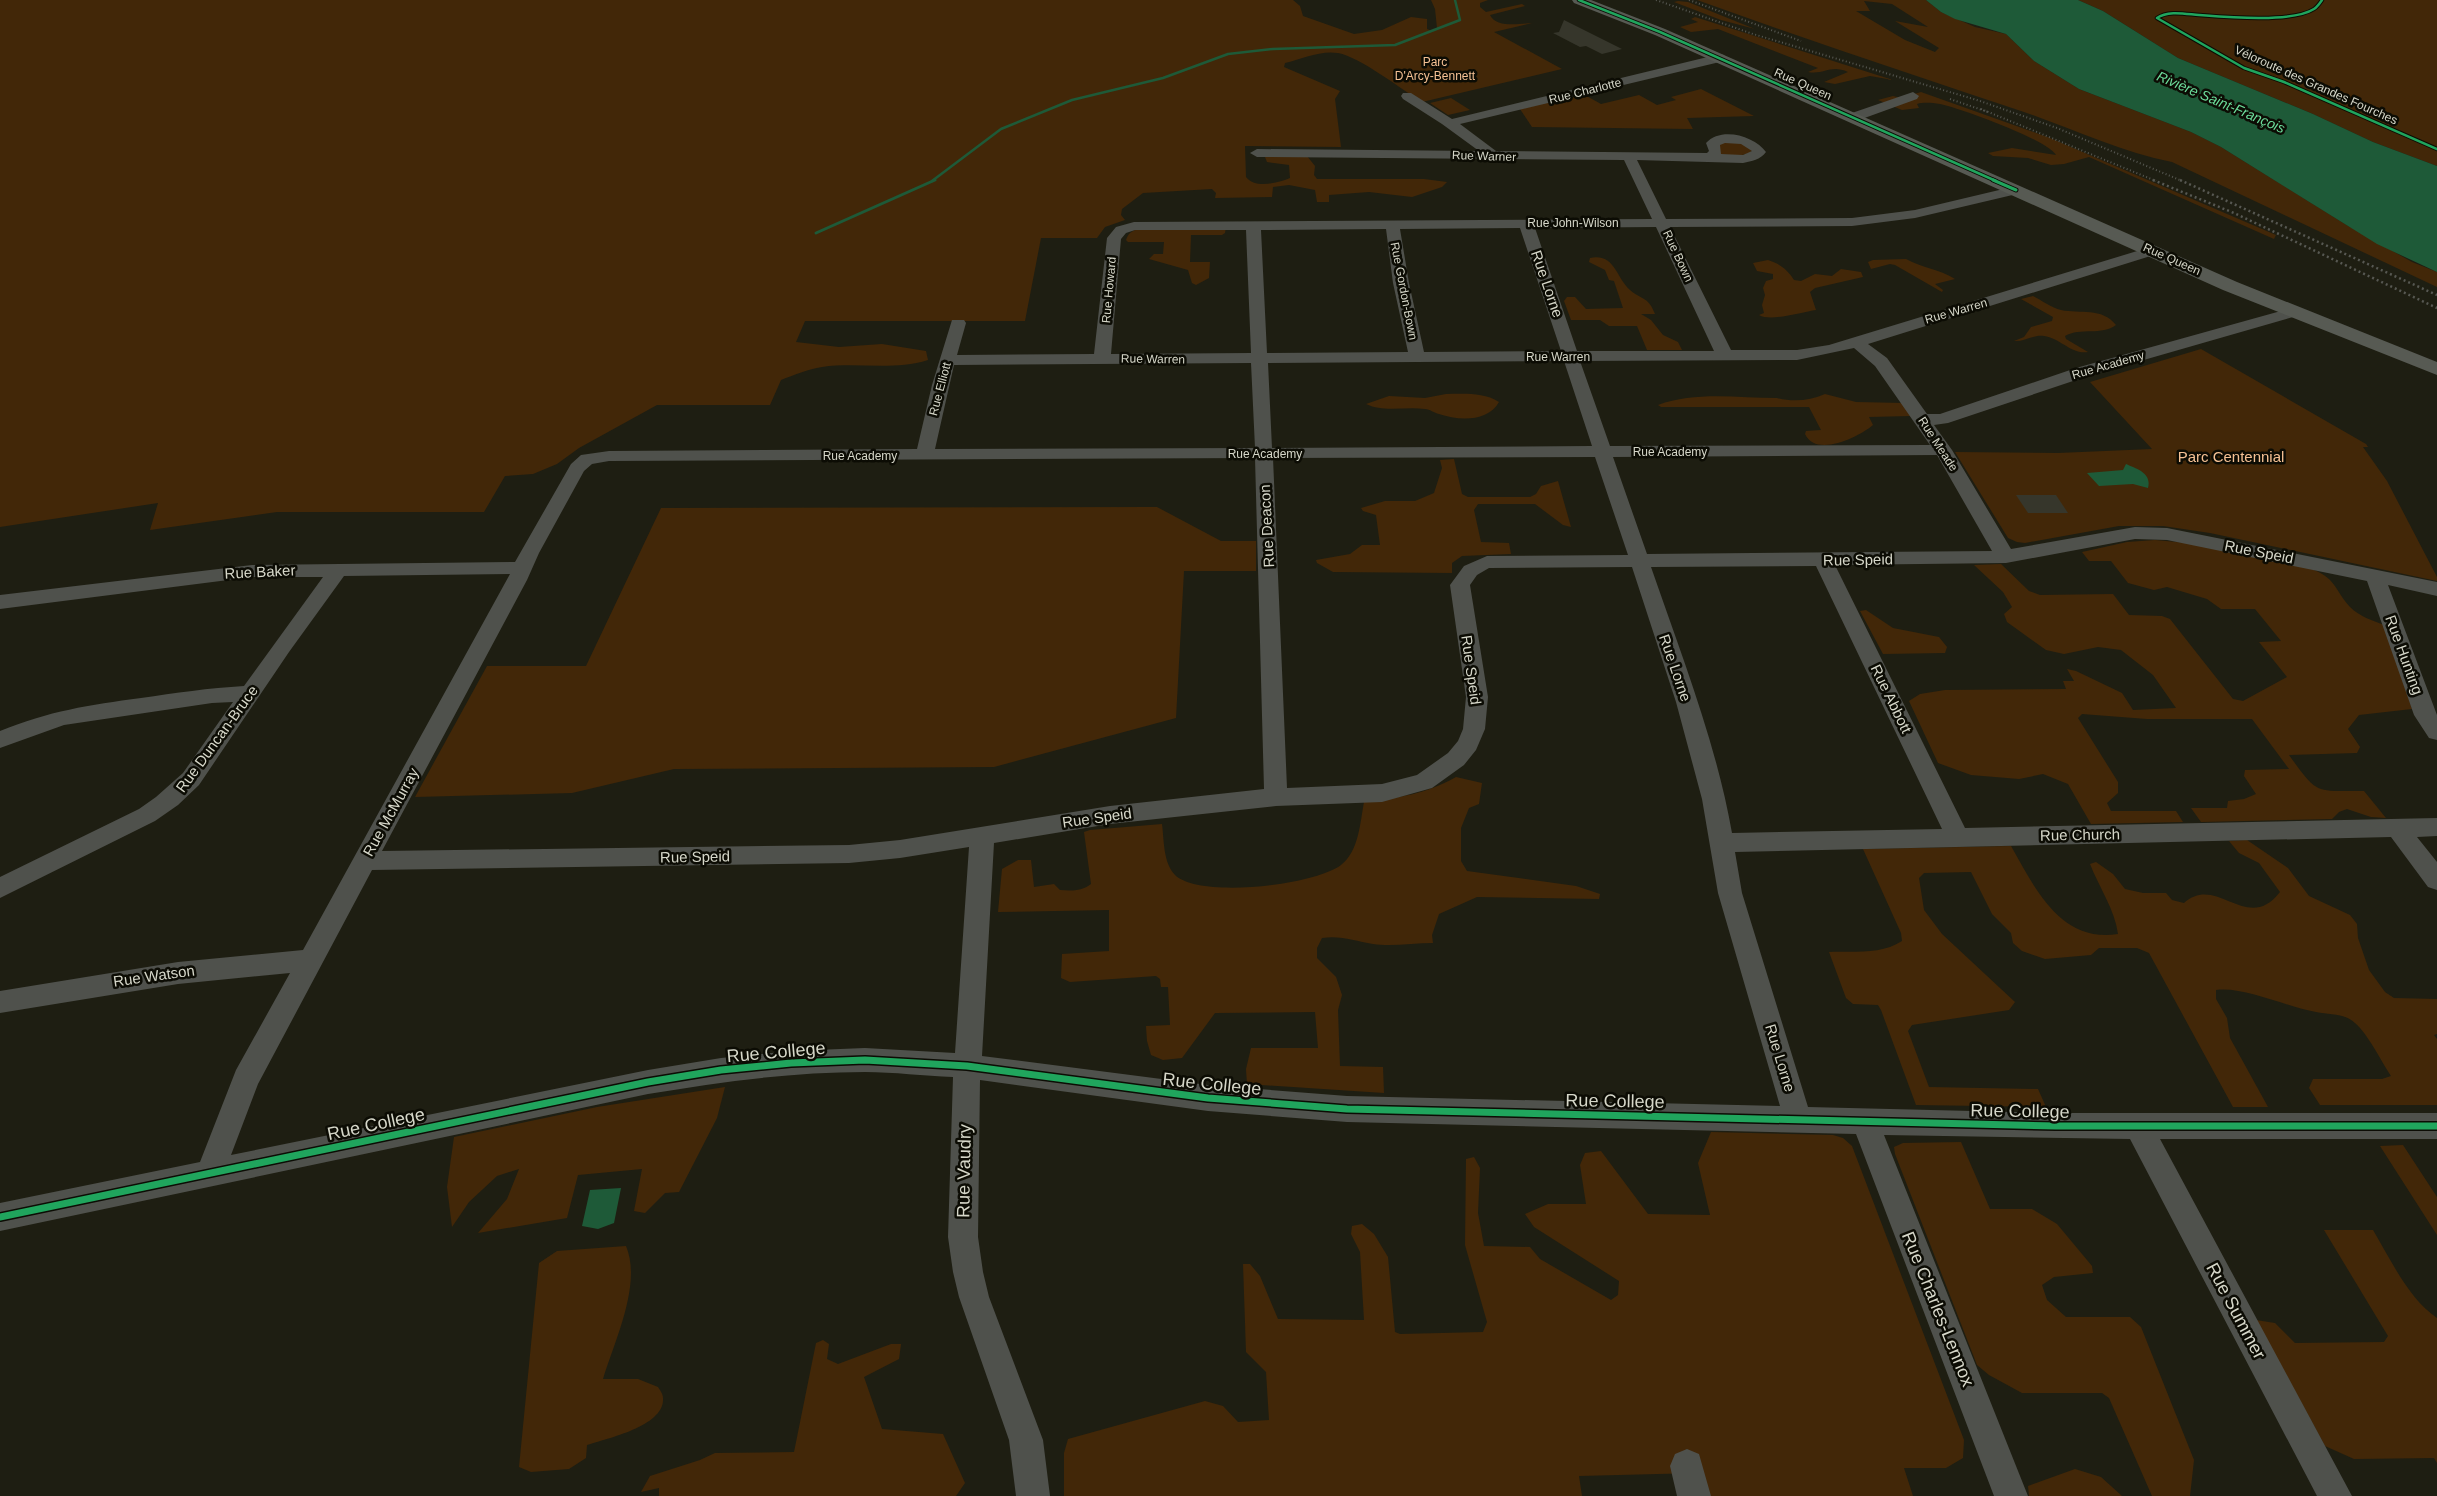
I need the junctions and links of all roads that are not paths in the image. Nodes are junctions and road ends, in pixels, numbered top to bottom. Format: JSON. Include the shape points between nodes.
{"nodes":[{"id":1,"x":1580,"y":0,"type":"edge"},
{"id":2,"x":1720,"y":58,"type":"junction"},
{"id":3,"x":1407,"y":96,"type":"dead end"},
{"id":4,"x":1913,"y":96,"type":"dead end"},
{"id":5,"x":1854,"y":117,"type":"junction"},
{"id":6,"x":1450,"y":123,"type":"junction"},
{"id":7,"x":1257,"y":153,"type":"dead end"},
{"id":8,"x":1491,"y":154,"type":"junction"},
{"id":9,"x":1629,"y":157,"type":"junction"},
{"id":10,"x":1710,"y":157,"type":"dead end"},
{"id":11,"x":2016,"y":190,"type":"junction"},
{"id":12,"x":1662,"y":223,"type":"junction"},
{"id":13,"x":1253,"y":224,"type":"junction"},
{"id":14,"x":1392,"y":224,"type":"junction"},
{"id":15,"x":1526,"y":224,"type":"junction"},
{"id":16,"x":1126,"y":228,"type":"joint"},
{"id":17,"x":2152,"y":251,"type":"junction"},
{"id":18,"x":2294,"y":312,"type":"junction"},
{"id":19,"x":958,"y":323,"type":"dead end"},
{"id":20,"x":1856,"y":342,"type":"junction"},
{"id":21,"x":1725,"y":356,"type":"junction"},
{"id":22,"x":1572,"y":357,"type":"junction"},
{"id":23,"x":1102,"y":358,"type":"junction"},
{"id":24,"x":1417,"y":358,"type":"junction"},
{"id":25,"x":1260,"y":359,"type":"junction"},
{"id":26,"x":947,"y":360,"type":"junction"},
{"id":27,"x":2437,"y":369,"type":"edge"},
{"id":28,"x":1922,"y":420,"type":"junction"},
{"id":29,"x":1943,"y":450,"type":"junction"},
{"id":30,"x":1604,"y":452,"type":"junction"},
{"id":31,"x":1264,"y":454,"type":"junction"},
{"id":32,"x":925,"y":456,"type":"junction"},
{"id":33,"x":587,"y":460,"type":"joint"},
{"id":34,"x":2006,"y":556,"type":"junction"},
{"id":35,"x":1639,"y":560,"type":"junction"},
{"id":36,"x":1822,"y":560,"type":"junction"},
{"id":37,"x":522,"y":568,"type":"junction"},
{"id":38,"x":338,"y":570,"type":"junction"},
{"id":39,"x":2375,"y":576,"type":"junction"},
{"id":40,"x":2437,"y":589,"type":"edge"},
{"id":41,"x":0,"y":602,"type":"edge"},
{"id":42,"x":252,"y":693,"type":"junction"},
{"id":43,"x":2437,"y":732,"type":"edge"},
{"id":44,"x":0,"y":740,"type":"edge"},
{"id":45,"x":1276,"y":797,"type":"junction"},
{"id":46,"x":2437,"y":827,"type":"edge"},
{"id":47,"x":2398,"y":829,"type":"junction"},
{"id":48,"x":982,"y":836,"type":"junction"},
{"id":49,"x":1958,"y":838,"type":"junction"},
{"id":50,"x":1722,"y":843,"type":"junction"},
{"id":51,"x":363,"y":861,"type":"junction"},
{"id":52,"x":2437,"y":880,"type":"edge"},
{"id":53,"x":0,"y":888,"type":"edge"},
{"id":54,"x":309,"y":960,"type":"junction"},
{"id":55,"x":0,"y":1002,"type":"edge"},
{"id":56,"x":967,"y":1066,"type":"junction"},
{"id":57,"x":1798,"y":1120,"type":"junction"},
{"id":58,"x":1866,"y":1122,"type":"junction"},
{"id":59,"x":2138,"y":1126,"type":"junction"},
{"id":60,"x":2437,"y":1126,"type":"edge"},
{"id":61,"x":211,"y":1172,"type":"junction"},
{"id":62,"x":0,"y":1217,"type":"edge"},
{"id":63,"x":1034,"y":1496,"type":"edge"},
{"id":64,"x":2011,"y":1496,"type":"edge"},
{"id":65,"x":2335,"y":1496,"type":"edge"}],
"edges":[{"from":1,"to":2,"type":"main road","name":"Rue Queen"},
{"from":2,"to":5,"type":"main road","name":"Rue Queen"},
{"from":2,"to":6,"type":"street","name":"Rue Charlotte"},
{"from":3,"to":6,"type":"street"},
{"from":4,"to":5,"type":"street"},
{"from":5,"to":11,"type":"main road","name":"Rue Queen"},
{"from":6,"to":8,"type":"street"},
{"from":7,"to":8,"type":"street","name":"Rue Warner"},
{"from":8,"to":9,"type":"street","name":"Rue Warner"},
{"from":9,"to":10,"type":"street","name":"Rue Warner"},
{"from":9,"to":12,"type":"street","name":"Rue Bown"},
{"from":11,"to":12,"type":"street","name":"Rue John-Wilson","via":[[1878,220]]},
{"from":11,"to":17,"type":"main road","name":"Rue Queen"},
{"from":12,"to":15,"type":"street","name":"Rue John-Wilson"},
{"from":12,"to":21,"type":"street","name":"Rue Bown"},
{"from":13,"to":14,"type":"street","name":"Rue John-Wilson"},
{"from":13,"to":16,"type":"street","name":"Rue John-Wilson","via":[[1144,224]]},
{"from":13,"to":25,"type":"street","name":"Rue Deacon"},
{"from":14,"to":15,"type":"street","name":"Rue John-Wilson"},
{"from":14,"to":24,"type":"street","name":"Rue Gordon-Bown"},
{"from":15,"to":22,"type":"street","name":"Rue Lorne"},
{"from":16,"to":23,"type":"street","name":"Rue Howard","via":[[1116,233],[1114,238]]},
{"from":17,"to":18,"type":"main road","name":"Rue Queen"},
{"from":17,"to":20,"type":"street","name":"Rue Warren"},
{"from":18,"to":27,"type":"main road","name":"Rue Queen"},
{"from":18,"to":28,"type":"street","name":"Rue Academy","via":[[2082,372],[1942,418]]},
{"from":19,"to":26,"type":"street","name":"Rue Elliott"},
{"from":20,"to":21,"type":"street","name":"Rue Warren","via":[[1805,354]]},
{"from":20,"to":28,"type":"street","name":"Rue Meade","via":[[1888,370]]},
{"from":21,"to":22,"type":"street","name":"Rue Warren"},
{"from":22,"to":24,"type":"street","name":"Rue Warren"},
{"from":22,"to":30,"type":"street","name":"Rue Lorne"},
{"from":23,"to":25,"type":"street","name":"Rue Warren"},
{"from":23,"to":26,"type":"street","name":"Rue Warren"},
{"from":24,"to":25,"type":"street","name":"Rue Warren"},
{"from":25,"to":31,"type":"street","name":"Rue Deacon"},
{"from":26,"to":32,"type":"street","name":"Rue Elliott"},
{"from":28,"to":29,"type":"street","name":"Rue Meade"},
{"from":29,"to":30,"type":"street","name":"Rue Academy"},
{"from":29,"to":34,"type":"street","name":"Rue Meade"},
{"from":30,"to":31,"type":"street","name":"Rue Academy"},
{"from":30,"to":35,"type":"street","name":"Rue Lorne"},
{"from":31,"to":32,"type":"street","name":"Rue Academy"},
{"from":31,"to":45,"type":"street","name":"Rue Deacon"},
{"from":32,"to":33,"type":"street","name":"Rue Academy","via":[[609,456]]},
{"from":33,"to":37,"type":"street","name":"Rue McMurray","via":[[577,468]]},
{"from":34,"to":36,"type":"street","name":"Rue Speid"},
{"from":34,"to":39,"type":"street","name":"Rue Speid","via":[[2119,535],[2149,533]]},
{"from":35,"to":36,"type":"street","name":"Rue Speid"},
{"from":35,"to":45,"type":"street","name":"Rue Speid","via":[[1503,561],[1474,567],[1464,575],[1460,597],[1477,712],[1468,744],[1456,759],[1424,782],[1405,789],[1359,795]]},
{"from":35,"to":50,"type":"street","name":"Rue Lorne","via":[[1696,732]]},
{"from":36,"to":49,"type":"street","name":"Rue Abbott"},
{"from":37,"to":38,"type":"street","name":"Rue Baker"},
{"from":37,"to":51,"type":"street","name":"Rue McMurray"},
{"from":38,"to":41,"type":"street","name":"Rue Baker","via":[[252,570]]},
{"from":38,"to":42,"type":"street","name":"Rue Duncan-Bruce","via":[[299,620]]},
{"from":39,"to":40,"type":"street","name":"Rue Speid"},
{"from":39,"to":43,"type":"street","name":"Rue Hunting","via":[[2425,715]]},
{"from":42,"to":44,"type":"street","via":[[212,695],[64,717]]},
{"from":42,"to":53,"type":"street","name":"Rue Duncan-Bruce","via":[[191,779],[166,804]]},
{"from":45,"to":48,"type":"street","name":"Rue Speid","via":[[1089,818]]},
{"from":46,"to":47,"type":"street","name":"Rue Church"},
{"from":47,"to":49,"type":"street","name":"Rue Church"},
{"from":47,"to":52,"type":"street"},
{"from":48,"to":51,"type":"street","name":"Rue Speid","via":[[900,849],[818,856]]},
{"from":48,"to":56,"type":"street","name":"Rue Vaudry"},
{"from":49,"to":50,"type":"street","name":"Rue Church"},
{"from":50,"to":57,"type":"street","name":"Rue Lorne","via":[[1730,893]]},
{"from":51,"to":54,"type":"street","name":"Rue McMurray"},
{"from":54,"to":55,"type":"street","name":"Rue Watson","via":[[168,974]]},
{"from":54,"to":61,"type":"street","name":"Rue McMurray","via":[[246,1079]]},
{"from":56,"to":57,"type":"street","name":"Rue College","via":[[1301,1107]]},
{"from":56,"to":61,"type":"street","name":"Rue College","via":[[865,1060],[721,1070]]},
{"from":56,"to":63,"type":"street","name":"Rue Vaudry","via":[[962,1218],[968,1272],[974,1297],[1021,1421]]},
{"from":57,"to":58,"type":"street","name":"Rue College"},
{"from":58,"to":59,"type":"street","name":"Rue College"},
{"from":58,"to":64,"type":"street","name":"Rue Charles-Lennox"},
{"from":59,"to":60,"type":"street","name":"Rue College"},
{"from":59,"to":65,"type":"street","name":"Rue Summer"},
{"from":61,"to":62,"type":"street","name":"Rue College"}]}
